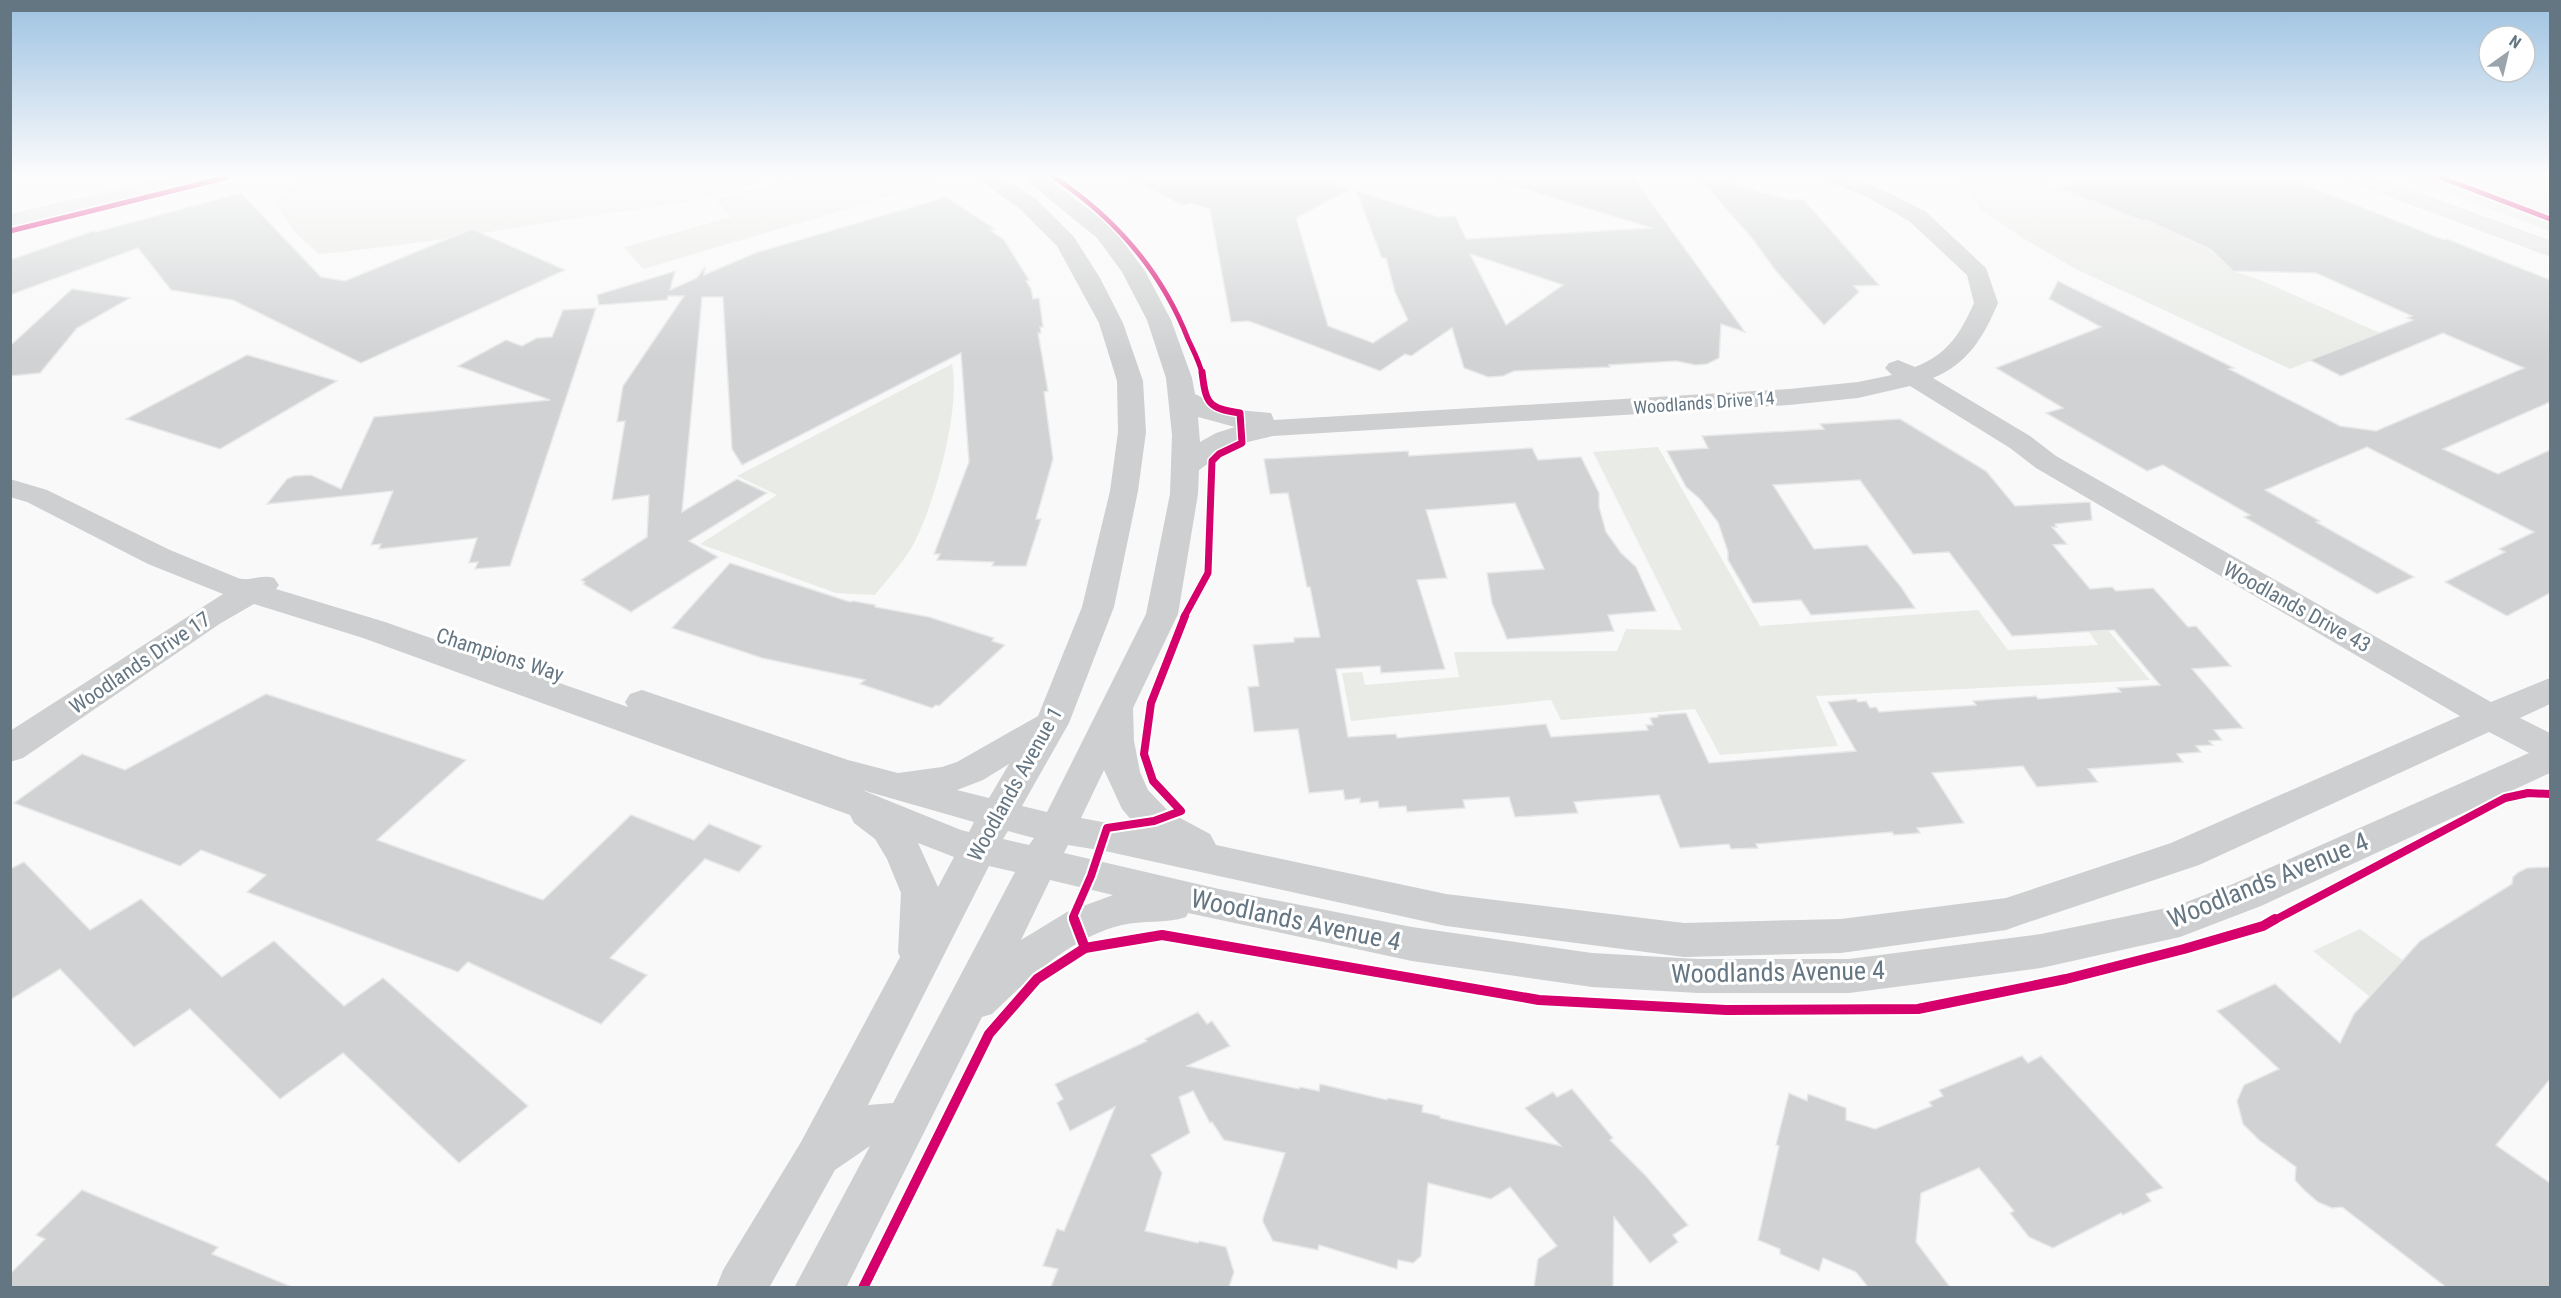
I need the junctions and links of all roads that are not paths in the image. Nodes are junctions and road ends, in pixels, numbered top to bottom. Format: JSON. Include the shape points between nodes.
{"nodes":[{"id":1,"x":1062,"y":238,"type":"edge"},
{"id":2,"x":1109,"y":238,"type":"edge"},
{"id":3,"x":1925,"y":238,"type":"edge"},
{"id":4,"x":1940,"y":238,"type":"edge"},
{"id":5,"x":2519,"y":238,"type":"edge"},
{"id":6,"x":2550,"y":249,"type":"edge"},
{"id":7,"x":1897,"y":374,"type":"junction"},
{"id":8,"x":1182,"y":398,"type":"junction"},
{"id":9,"x":1186,"y":467,"type":"junction"},
{"id":10,"x":10,"y":471,"type":"edge"},
{"id":11,"x":10,"y":488,"type":"edge"},
{"id":12,"x":248,"y":582,"type":"junction"},
{"id":13,"x":2550,"y":690,"type":"edge"},
{"id":14,"x":1119,"y":704,"type":"junction"},
{"id":15,"x":2491,"y":718,"type":"junction"},
{"id":16,"x":1052,"y":723,"type":"junction"},
{"id":17,"x":10,"y":729,"type":"edge"},
{"id":18,"x":2550,"y":748,"type":"edge"},
{"id":19,"x":10,"y":749,"type":"edge"},
{"id":20,"x":2550,"y":758,"type":"edge"},
{"id":21,"x":845,"y":785,"type":"junction"},
{"id":22,"x":999,"y":815,"type":"junction"},
{"id":23,"x":1057,"y":829,"type":"junction"},
{"id":24,"x":978,"y":849,"type":"junction"},
{"id":25,"x":1039,"y":864,"type":"junction"},
{"id":26,"x":1272,"y":872,"type":"junction"},
{"id":27,"x":1219,"y":905,"type":"junction"},
{"id":28,"x":916,"y":966,"type":"junction"},
{"id":29,"x":958,"y":1019,"type":"junction"},
{"id":30,"x":904,"y":1124,"type":"junction"},
{"id":31,"x":817,"y":1157,"type":"junction"},
{"id":32,"x":741,"y":1287,"type":"edge"},
{"id":33,"x":819,"y":1287,"type":"edge"}],
"edges":[{"from":1,"to":16,"type":"street","name":"Woodlands Avenue 1","via":[[1111,323],[1130,381],[1132,432],[1124,491],[1100,599]]},
{"from":2,"to":8,"type":"street","via":[[1133,271],[1159,320]]},
{"from":3,"to":7,"type":"street","name":"Woodlands Drive 14","via":[[1961,273],[1965,292],[1962,307],[1944,341]]},
{"from":4,"to":7,"type":"street","name":"Woodlands Drive 14","via":[[1978,273],[1986,303],[1966,344],[1939,365]]},
{"from":5,"to":6,"type":"main road"},
{"from":7,"to":8,"type":"street","name":"Woodlands Drive 14","via":[[1780,388],[1240,420],[1214,414]]},
{"from":7,"to":9,"type":"street","name":"Woodlands Drive 14","via":[[1867,389],[1789,397],[1241,432],[1214,444]]},
{"from":7,"to":15,"type":"street","name":"Woodlands Drive 43","via":[[2007,447],[2046,462]]},
{"from":8,"to":9,"type":"street"},
{"from":9,"to":14,"type":"street","via":[[1162,614]]},
{"from":10,"to":12,"type":"street","name":"Champions Way","via":[[48,482]]},
{"from":11,"to":12,"type":"street","name":"Champions Way","via":[[37,496],[159,556]]},
{"from":12,"to":17,"type":"street","name":"Woodlands Drive 17"},
{"from":12,"to":19,"type":"street","name":"Woodlands Drive 17","via":[[210,616]]},
{"from":12,"to":21,"type":"street","name":"Champions Way","via":[[499,653]]},
{"from":13,"to":15,"type":"street","name":"Woodlands Avenue 4"},
{"from":14,"to":23,"type":"street"},
{"from":14,"to":26,"type":"street","via":[[1116,727],[1120,761],[1129,791],[1154,821],[1219,854]]},
{"from":15,"to":18,"type":"street","name":"Woodlands Drive 43"},
{"from":15,"to":26,"type":"street","name":"Woodlands Avenue 4","via":[[2185,854],[2006,914],[1841,936],[1684,940],[1446,910]]},
{"from":16,"to":21,"type":"street","via":[[970,771],[945,780]]},
{"from":16,"to":22,"type":"street","name":"Woodlands Avenue 1"},
{"from":20,"to":27,"type":"street","name":"Woodlands Avenue 4","via":[[2247,895],[2180,921],[2041,951],[1849,976],[1698,976],[1592,970],[1465,953]]},
{"from":21,"to":22,"type":"street","name":"Champions Way"},
{"from":21,"to":24,"type":"street","name":"Champions Way","via":[[955,843]]},
{"from":21,"to":28,"type":"street","via":[[888,829],[921,893]]},
{"from":22,"to":23,"type":"street","name":"Woodlands Avenue 4"},
{"from":22,"to":24,"type":"street","name":"Woodlands Avenue 1"},
{"from":23,"to":25,"type":"street"},
{"from":23,"to":26,"type":"street","name":"Woodlands Avenue 4"},
{"from":24,"to":25,"type":"street","name":"Woodlands Avenue 4"},
{"from":24,"to":28,"type":"street","name":"Woodlands Avenue 1"},
{"from":25,"to":27,"type":"street","name":"Woodlands Avenue 4"},
{"from":25,"to":29,"type":"street"},
{"from":27,"to":29,"type":"street","via":[[1122,909],[1076,927],[1005,974]]},
{"from":28,"to":31,"type":"street","name":"Woodlands Avenue 1"},
{"from":29,"to":30,"type":"street"},
{"from":30,"to":31,"type":"street","via":[[866,1124],[847,1132]]},
{"from":30,"to":33,"type":"street"},
{"from":31,"to":32,"type":"street","name":"Woodlands Avenue 1"}]}
